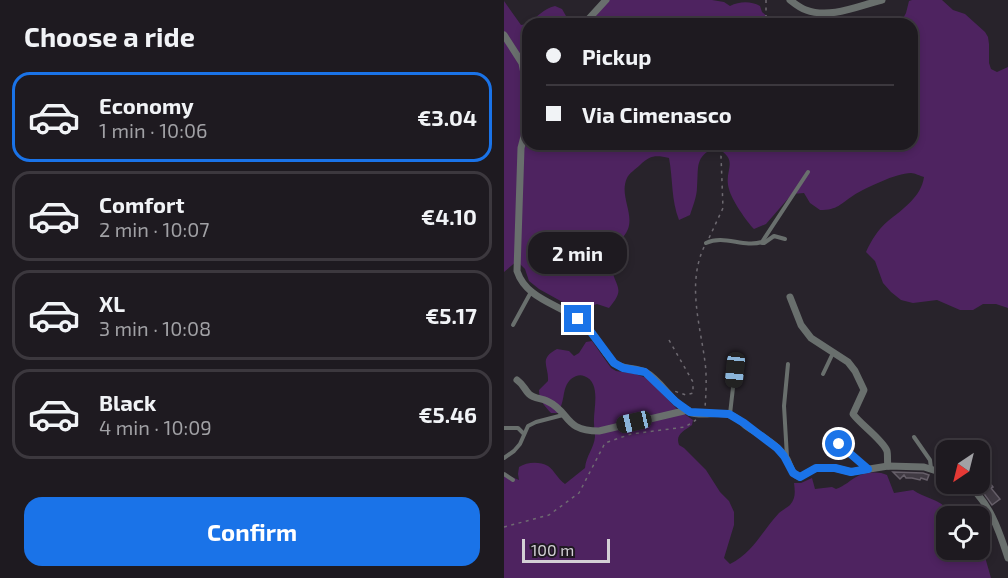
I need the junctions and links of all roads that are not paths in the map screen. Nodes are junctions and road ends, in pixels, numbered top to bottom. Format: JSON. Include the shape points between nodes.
{"nodes":[{"id":1,"x":606,"y":0,"type":"edge"},
{"id":2,"x":790,"y":0,"type":"edge"},
{"id":3,"x":882,"y":0,"type":"edge"},
{"id":4,"x":590,"y":18,"type":"edge"},
{"id":5,"x":504,"y":35,"type":"edge"},
{"id":6,"x":522,"y":63,"type":"edge"},
{"id":7,"x":522,"y":142,"type":"edge"},
{"id":8,"x":808,"y":172,"type":"dead end"},
{"id":9,"x":785,"y":239,"type":"dead end"},
{"id":10,"x":706,"y":243,"type":"road end"},
{"id":11,"x":758,"y":243,"type":"junction"},
{"id":12,"x":531,"y":292,"type":"junction"},
{"id":13,"x":790,"y":297,"type":"dead end"},
{"id":14,"x":513,"y":325,"type":"dead end"},
{"id":15,"x":833,"y":352,"type":"junction"},
{"id":16,"x":788,"y":364,"type":"dead end"},
{"id":17,"x":735,"y":370,"type":"dead end"},
{"id":18,"x":823,"y":374,"type":"dead end"},
{"id":19,"x":517,"y":380,"type":"dead end"},
{"id":20,"x":688,"y":410,"type":"junction"},
{"id":21,"x":564,"y":415,"type":"junction"},
{"id":22,"x":730,"y":415,"type":"junction"},
{"id":23,"x":504,"y":428,"type":"edge"},
{"id":24,"x":524,"y":435,"type":"junction"},
{"id":25,"x":914,"y":437,"type":"dead end"},
{"id":26,"x":839,"y":444,"type":"dead end"},
{"id":27,"x":504,"y":458,"type":"edge"},
{"id":28,"x":787,"y":461,"type":"junction"},
{"id":29,"x":888,"y":466,"type":"junction"},
{"id":30,"x":868,"y":469,"type":"junction"},
{"id":31,"x":932,"y":469,"type":"junction"},
{"id":32,"x":936,"y":470,"type":"edge"},
{"id":33,"x":504,"y":474,"type":"edge"},
{"id":34,"x":513,"y":480,"type":"dead end"},
{"id":35,"x":978,"y":494,"type":"edge"},
{"id":36,"x":1008,"y":558,"type":"edge"}],
"edges":[{"from":1,"to":4,"type":"street"},
{"from":2,"to":3,"type":"street","via":[[802,9],[832,13]]},
{"from":5,"to":6,"type":"street"},
{"from":7,"to":12,"type":"street","via":[[518,271],[520,280]]},
{"from":8,"to":11,"type":"lane"},
{"from":9,"to":11,"type":"lane","via":[[774,236]]},
{"from":10,"to":11,"type":"lane"},
{"from":12,"to":14,"type":"lane"},
{"from":12,"to":20,"type":"street","via":[[578,319],[614,363],[645,372]]},
{"from":13,"to":15,"type":"street","via":[[801,325]]},
{"from":15,"to":18,"type":"lane"},
{"from":15,"to":29,"type":"street","via":[[848,362],[860,381],[864,390],[853,414],[887,450]]},
{"from":16,"to":28,"type":"lane","via":[[784,406]]},
{"from":17,"to":22,"type":"lane"},
{"from":19,"to":21,"type":"street","via":[[529,394],[546,400]]},
{"from":20,"to":21,"type":"street","via":[[599,431],[577,428]]},
{"from":20,"to":22,"type":"street"},
{"from":21,"to":24,"type":"lane","via":[[536,422],[528,426]]},
{"from":22,"to":28,"type":"street","via":[[777,448]]},
{"from":23,"to":24,"type":"lane","via":[[518,428]]},
{"from":24,"to":27,"type":"lane"},
{"from":25,"to":31,"type":"lane"},
{"from":26,"to":30,"type":"lane"},
{"from":28,"to":30,"type":"street","via":[[800,477],[816,468],[851,472]]},
{"from":29,"to":30,"type":"street"},
{"from":29,"to":31,"type":"street"},
{"from":31,"to":32,"type":"street"},
{"from":33,"to":34,"type":"lane"},
{"from":35,"to":36,"type":"street","via":[[990,512]]}]}
